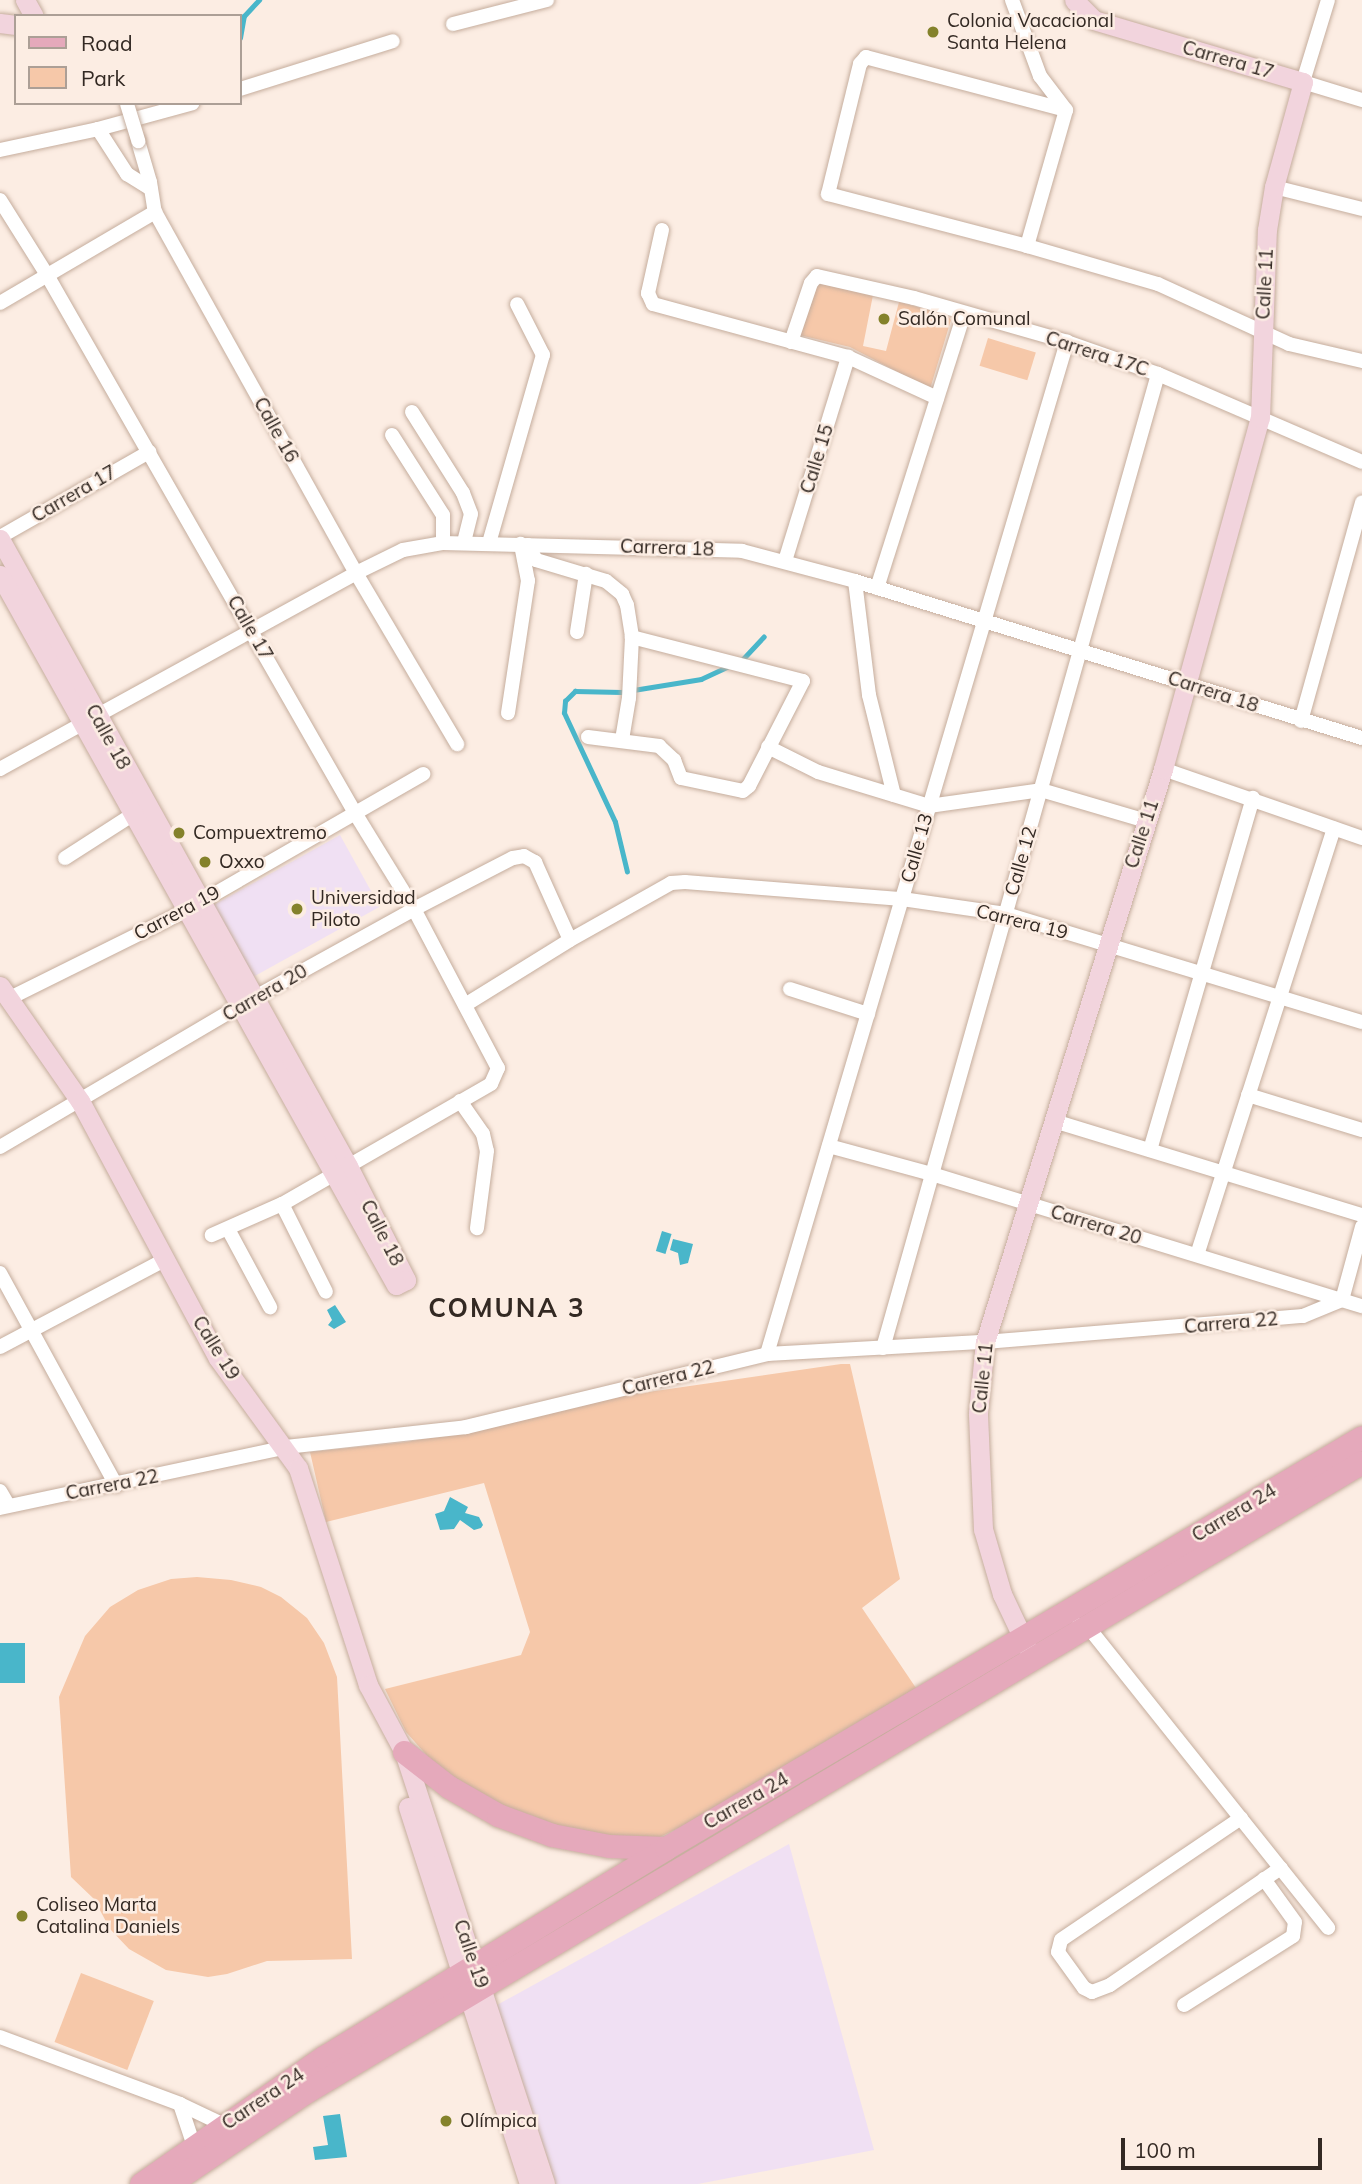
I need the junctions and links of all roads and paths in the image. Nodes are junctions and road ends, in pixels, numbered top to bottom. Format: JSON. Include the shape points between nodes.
{"nodes":[{"id":1,"x":547,"y":0,"type":"edge"},
{"id":2,"x":1012,"y":0,"type":"edge"},
{"id":3,"x":1074,"y":0,"type":"edge"},
{"id":4,"x":1328,"y":0,"type":"edge"},
{"id":5,"x":453,"y":24,"type":"dead end"},
{"id":6,"x":393,"y":41,"type":"dead end"},
{"id":7,"x":1303,"y":82,"type":"junction"},
{"id":8,"x":242,"y":88,"type":"edge"},
{"id":9,"x":1362,"y":100,"type":"edge"},
{"id":10,"x":126,"y":105,"type":"edge"},
{"id":11,"x":186,"y":105,"type":"edge"},
{"id":12,"x":1066,"y":110,"type":"junction"},
{"id":13,"x":98,"y":129,"type":"junction"},
{"id":14,"x":0,"y":150,"type":"edge"},
{"id":15,"x":1274,"y":187,"type":"junction"},
{"id":16,"x":151,"y":189,"type":"junction"},
{"id":17,"x":0,"y":200,"type":"edge"},
{"id":18,"x":1362,"y":209,"type":"edge"},
{"id":19,"x":155,"y":212,"type":"junction"},
{"id":20,"x":662,"y":230,"type":"dead end"},
{"id":21,"x":1027,"y":246,"type":"junction"},
{"id":22,"x":47,"y":275,"type":"junction"},
{"id":23,"x":0,"y":303,"type":"edge"},
{"id":24,"x":517,"y":304,"type":"dead end"},
{"id":25,"x":964,"y":313,"type":"junction"},
{"id":26,"x":1262,"y":332,"type":"junction"},
{"id":27,"x":791,"y":342,"type":"junction"},
{"id":28,"x":1067,"y":342,"type":"junction"},
{"id":29,"x":848,"y":357,"type":"junction"},
{"id":30,"x":1362,"y":361,"type":"edge"},
{"id":31,"x":1158,"y":374,"type":"junction"},
{"id":32,"x":937,"y":398,"type":"junction"},
{"id":33,"x":412,"y":412,"type":"dead end"},
{"id":34,"x":1260,"y":418,"type":"junction"},
{"id":35,"x":392,"y":435,"type":"dead end"},
{"id":36,"x":149,"y":452,"type":"junction"},
{"id":37,"x":1362,"y":462,"type":"edge"},
{"id":38,"x":1362,"y":502,"type":"edge"},
{"id":39,"x":0,"y":538,"type":"edge"},
{"id":40,"x":464,"y":542,"type":"junction"},
{"id":41,"x":443,"y":543,"type":"junction"},
{"id":42,"x":489,"y":543,"type":"junction"},
{"id":43,"x":524,"y":545,"type":"junction"},
{"id":44,"x":785,"y":561,"type":"junction"},
{"id":45,"x":356,"y":573,"type":"junction"},
{"id":46,"x":586,"y":574,"type":"junction"},
{"id":47,"x":0,"y":575,"type":"edge"},
{"id":48,"x":855,"y":581,"type":"junction"},
{"id":49,"x":877,"y":588,"type":"junction"},
{"id":50,"x":984,"y":621,"type":"junction"},
{"id":51,"x":251,"y":629,"type":"junction"},
{"id":52,"x":577,"y":632,"type":"dead end"},
{"id":53,"x":632,"y":636,"type":"junction"},
{"id":54,"x":1080,"y":650,"type":"junction"},
{"id":55,"x":1187,"y":682,"type":"junction"},
{"id":56,"x":508,"y":713,"type":"dead end"},
{"id":57,"x":89,"y":720,"type":"junction"},
{"id":58,"x":1301,"y":721,"type":"junction"},
{"id":59,"x":588,"y":737,"type":"dead end"},
{"id":60,"x":1362,"y":738,"type":"edge"},
{"id":61,"x":622,"y":740,"type":"junction"},
{"id":62,"x":457,"y":744,"type":"dead end"},
{"id":63,"x":768,"y":747,"type":"junction"},
{"id":64,"x":0,"y":769,"type":"edge"},
{"id":65,"x":1163,"y":769,"type":"junction"},
{"id":66,"x":423,"y":774,"type":"dead end"},
{"id":67,"x":1041,"y":790,"type":"junction"},
{"id":68,"x":894,"y":795,"type":"junction"},
{"id":69,"x":1253,"y":798,"type":"junction"},
{"id":70,"x":929,"y":806,"type":"junction"},
{"id":71,"x":355,"y":813,"type":"junction"},
{"id":72,"x":132,"y":815,"type":"junction"},
{"id":73,"x":1146,"y":821,"type":"junction"},
{"id":74,"x":1334,"y":828,"type":"junction"},
{"id":75,"x":1362,"y":838,"type":"edge"},
{"id":76,"x":65,"y":858,"type":"dead end"},
{"id":77,"x":902,"y":899,"type":"junction"},
{"id":78,"x":192,"y":907,"type":"junction"},
{"id":79,"x":414,"y":909,"type":"junction"},
{"id":80,"x":1006,"y":914,"type":"junction"},
{"id":81,"x":570,"y":940,"type":"junction"},
{"id":82,"x":1106,"y":946,"type":"junction"},
{"id":83,"x":1200,"y":974,"type":"junction"},
{"id":84,"x":790,"y":989,"type":"dead end"},
{"id":85,"x":3,"y":996,"type":"edge"},
{"id":86,"x":1279,"y":996,"type":"junction"},
{"id":87,"x":248,"y":1002,"type":"junction"},
{"id":88,"x":465,"y":1005,"type":"junction"},
{"id":89,"x":868,"y":1014,"type":"junction"},
{"id":90,"x":1362,"y":1021,"type":"edge"},
{"id":91,"x":1248,"y":1095,"type":"junction"},
{"id":92,"x":80,"y":1101,"type":"junction"},
{"id":93,"x":460,"y":1101,"type":"junction"},
{"id":94,"x":1054,"y":1121,"type":"junction"},
{"id":95,"x":1362,"y":1130,"type":"edge"},
{"id":96,"x":829,"y":1146,"type":"junction"},
{"id":97,"x":0,"y":1147,"type":"edge"},
{"id":98,"x":1150,"y":1150,"type":"junction"},
{"id":99,"x":341,"y":1171,"type":"junction"},
{"id":100,"x":1223,"y":1172,"type":"junction"},
{"id":101,"x":932,"y":1174,"type":"junction"},
{"id":102,"x":282,"y":1204,"type":"junction"},
{"id":103,"x":1027,"y":1204,"type":"junction"},
{"id":104,"x":1362,"y":1215,"type":"edge"},
{"id":105,"x":1362,"y":1227,"type":"edge"},
{"id":106,"x":477,"y":1228,"type":"dead end"},
{"id":107,"x":228,"y":1229,"type":"junction"},
{"id":108,"x":212,"y":1235,"type":"dead end"},
{"id":109,"x":1197,"y":1255,"type":"junction"},
{"id":110,"x":166,"y":1259,"type":"junction"},
{"id":111,"x":2,"y":1280,"type":"edge"},
{"id":112,"x":326,"y":1292,"type":"dead end"},
{"id":113,"x":1342,"y":1300,"type":"junction"},
{"id":114,"x":1362,"y":1306,"type":"edge"},
{"id":115,"x":270,"y":1307,"type":"dead end"},
{"id":116,"x":32,"y":1328,"type":"junction"},
{"id":117,"x":985,"y":1342,"type":"junction"},
{"id":118,"x":0,"y":1347,"type":"edge"},
{"id":119,"x":883,"y":1348,"type":"junction"},
{"id":120,"x":767,"y":1354,"type":"junction"},
{"id":121,"x":1362,"y":1437,"type":"edge"},
{"id":122,"x":286,"y":1447,"type":"junction"},
{"id":123,"x":1362,"y":1462,"type":"edge"},
{"id":124,"x":116,"y":1485,"type":"junction"},
{"id":125,"x":0,"y":1491,"type":"edge"},
{"id":126,"x":4,"y":1506,"type":"edge"},
{"id":127,"x":1056,"y":1618,"type":"junction"},
{"id":128,"x":1087,"y":1627,"type":"junction"},
{"id":129,"x":1022,"y":1639,"type":"junction"},
{"id":130,"x":1034,"y":1659,"type":"junction"},
{"id":131,"x":388,"y":1728,"type":"junction"},
{"id":132,"x":404,"y":1752,"type":"junction"},
{"id":133,"x":1241,"y":1818,"type":"junction"},
{"id":134,"x":666,"y":1848,"type":"junction"},
{"id":135,"x":1281,"y":1868,"type":"junction"},
{"id":136,"x":436,"y":1873,"type":"junction"},
{"id":137,"x":1265,"y":1880,"type":"junction"},
{"id":138,"x":1328,"y":1928,"type":"dead end"},
{"id":139,"x":472,"y":1981,"type":"junction"},
{"id":140,"x":1184,"y":2005,"type":"dead end"},
{"id":141,"x":0,"y":2038,"type":"edge"},
{"id":142,"x":180,"y":2104,"type":"junction"},
{"id":143,"x":224,"y":2125,"type":"junction"},
{"id":144,"x":194,"y":2146,"type":"junction"},
{"id":145,"x":141,"y":2184,"type":"edge"},
{"id":146,"x":169,"y":2184,"type":"edge"},
{"id":147,"x":529,"y":2184,"type":"edge"},
{"id":148,"x":545,"y":2184,"type":"edge"}],
"edges":[{"from":1,"to":5,"type":"street"},
{"from":2,"to":12,"type":"street","via":[[1040,76]]},
{"from":3,"to":7,"type":"street","name":"Carrera 17","via":[[1094,20]]},
{"from":4,"to":7,"type":"street","name":"Calle 11"},
{"from":6,"to":8,"type":"street"},
{"from":7,"to":9,"type":"street","name":"Carrera 17"},
{"from":7,"to":15,"type":"street","name":"Calle 11"},
{"from":10,"to":16,"type":"street","name":"Calle 16","bridge":true},
{"from":11,"to":13,"type":"street"},
{"from":12,"to":21,"type":"street"},
{"from":12,"to":21,"type":"street","via":[[871,57],[860,64],[828,192]]},
{"from":13,"to":14,"type":"street"},
{"from":13,"to":16,"type":"street","via":[[127,174]]},
{"from":15,"to":18,"type":"street"},
{"from":15,"to":26,"type":"street","name":"Calle 11"},
{"from":16,"to":19,"type":"street","name":"Calle 16"},
{"from":17,"to":22,"type":"street","name":"Calle 17"},
{"from":19,"to":22,"type":"street"},
{"from":19,"to":45,"type":"street","name":"Calle 16"},
{"from":20,"to":27,"type":"street","via":[[648,293],[653,304]]},
{"from":21,"to":26,"type":"street","via":[[1157,284]]},
{"from":22,"to":23,"type":"street"},
{"from":22,"to":36,"type":"street","name":"Calle 17"},
{"from":24,"to":42,"type":"street","via":[[543,355]]},
{"from":25,"to":27,"type":"street","name":"Carrera 17C","via":[[815,276]]},
{"from":25,"to":28,"type":"street","name":"Carrera 17C"},
{"from":25,"to":32,"type":"street"},
{"from":26,"to":30,"type":"street","via":[[1289,344]]},
{"from":26,"to":34,"type":"street","name":"Calle 11"},
{"from":27,"to":29,"type":"street"},
{"from":28,"to":31,"type":"street","name":"Carrera 17C"},
{"from":28,"to":50,"type":"street","name":"Calle 13"},
{"from":29,"to":32,"type":"street"},
{"from":29,"to":44,"type":"street","name":"Calle 15"},
{"from":31,"to":34,"type":"street","name":"Carrera 17C"},
{"from":31,"to":54,"type":"street","name":"Calle 12"},
{"from":32,"to":49,"type":"street"},
{"from":33,"to":40,"type":"street","via":[[463,493],[471,514]]},
{"from":34,"to":37,"type":"street","name":"Carrera 17C"},
{"from":34,"to":55,"type":"street","name":"Calle 11"},
{"from":35,"to":41,"type":"street","via":[[443,515]]},
{"from":36,"to":39,"type":"street","name":"Carrera 17"},
{"from":36,"to":51,"type":"street","name":"Calle 17"},
{"from":38,"to":58,"type":"street"},
{"from":39,"to":57,"type":"street","name":"Calle 18"},
{"from":40,"to":41,"type":"street","name":"Carrera 18"},
{"from":40,"to":42,"type":"street","name":"Carrera 18"},
{"from":41,"to":45,"type":"street","name":"Carrera 18","via":[[403,550]]},
{"from":42,"to":43,"type":"street","name":"Carrera 18"},
{"from":43,"to":44,"type":"street","name":"Carrera 18","via":[[718,549]]},
{"from":43,"to":46,"type":"street","via":[[536,560]]},
{"from":43,"to":56,"type":"street","via":[[528,581]]},
{"from":44,"to":48,"type":"street","name":"Carrera 18"},
{"from":45,"to":51,"type":"street","name":"Carrera 18"},
{"from":45,"to":62,"type":"street","name":"Calle 16"},
{"from":46,"to":52,"type":"street"},
{"from":46,"to":53,"type":"street","via":[[606,581],[622,594]]},
{"from":47,"to":57,"type":"street","name":"Calle 18"},
{"from":48,"to":49,"type":"street","name":"Carrera 18"},
{"from":48,"to":68,"type":"street","via":[[869,695]]},
{"from":49,"to":50,"type":"street","name":"Carrera 18"},
{"from":50,"to":54,"type":"street","name":"Carrera 18"},
{"from":50,"to":70,"type":"street","name":"Calle 13"},
{"from":51,"to":57,"type":"street","name":"Carrera 18"},
{"from":51,"to":71,"type":"street","name":"Calle 17"},
{"from":53,"to":61,"type":"street"},
{"from":53,"to":63,"type":"street","via":[[803,681]]},
{"from":54,"to":55,"type":"street","name":"Carrera 18"},
{"from":54,"to":67,"type":"street","name":"Calle 12"},
{"from":55,"to":58,"type":"street","name":"Carrera 18"},
{"from":55,"to":65,"type":"street","name":"Calle 11"},
{"from":57,"to":64,"type":"street","name":"Carrera 18"},
{"from":57,"to":72,"type":"street","name":"Calle 18"},
{"from":57,"to":78,"type":"street","name":"Calle 18"},
{"from":58,"to":60,"type":"street","name":"Carrera 18"},
{"from":59,"to":61,"type":"street"},
{"from":61,"to":63,"type":"street","via":[[659,746],[674,760],[681,778],[738,792],[749,786]]},
{"from":63,"to":68,"type":"street","via":[[818,772]]},
{"from":65,"to":69,"type":"street"},
{"from":65,"to":73,"type":"street","name":"Calle 11"},
{"from":66,"to":71,"type":"street","name":"Carrera 19"},
{"from":67,"to":70,"type":"street"},
{"from":67,"to":73,"type":"street"},
{"from":67,"to":80,"type":"street","name":"Calle 12"},
{"from":68,"to":70,"type":"street"},
{"from":69,"to":74,"type":"street"},
{"from":69,"to":83,"type":"street"},
{"from":70,"to":77,"type":"street","name":"Calle 13"},
{"from":71,"to":78,"type":"street","name":"Carrera 19"},
{"from":71,"to":79,"type":"street","name":"Calle 17"},
{"from":72,"to":76,"type":"street"},
{"from":72,"to":78,"type":"street","name":"Calle 18"},
{"from":73,"to":82,"type":"street","name":"Calle 11"},
{"from":74,"to":75,"type":"street"},
{"from":74,"to":86,"type":"street"},
{"from":77,"to":80,"type":"street","name":"Carrera 19"},
{"from":77,"to":81,"type":"street","name":"Carrera 19","via":[[671,883]]},
{"from":77,"to":89,"type":"street","name":"Calle 13"},
{"from":78,"to":85,"type":"street","name":"Carrera 19"},
{"from":78,"to":87,"type":"street","name":"Calle 18"},
{"from":79,"to":81,"type":"street","name":"Carrera 20","via":[[524,856],[535,862]]},
{"from":79,"to":87,"type":"street","name":"Carrera 20"},
{"from":79,"to":88,"type":"street","name":"Calle 17"},
{"from":80,"to":82,"type":"street","name":"Carrera 19"},
{"from":80,"to":101,"type":"street","name":"Calle 12"},
{"from":81,"to":88,"type":"street"},
{"from":82,"to":83,"type":"street","name":"Carrera 19"},
{"from":82,"to":94,"type":"street","name":"Calle 11"},
{"from":83,"to":86,"type":"street","name":"Carrera 19"},
{"from":83,"to":98,"type":"street"},
{"from":84,"to":89,"type":"street"},
{"from":85,"to":92,"type":"street","name":"Calle 19"},
{"from":86,"to":90,"type":"street","name":"Carrera 19"},
{"from":86,"to":91,"type":"street"},
{"from":87,"to":92,"type":"street","name":"Carrera 20"},
{"from":87,"to":99,"type":"street","name":"Calle 18"},
{"from":88,"to":93,"type":"street","name":"Calle 17","via":[[496,1059],[496,1078]]},
{"from":89,"to":96,"type":"street","name":"Calle 13"},
{"from":91,"to":95,"type":"street"},
{"from":91,"to":100,"type":"street"},
{"from":92,"to":97,"type":"street","name":"Carrera 20"},
{"from":92,"to":110,"type":"street","name":"Calle 19"},
{"from":93,"to":99,"type":"street"},
{"from":93,"to":106,"type":"street","via":[[483,1135],[487,1151]]},
{"from":94,"to":98,"type":"street"},
{"from":94,"to":103,"type":"street","name":"Calle 11"},
{"from":96,"to":101,"type":"street","name":"Carrera 20"},
{"from":96,"to":120,"type":"street","name":"Calle 13"},
{"from":98,"to":100,"type":"street"},
{"from":99,"to":99,"type":"street","name":"Calle 18","via":[[396,1285],[406,1280]]},
{"from":99,"to":102,"type":"street"},
{"from":100,"to":104,"type":"street"},
{"from":100,"to":109,"type":"street"},
{"from":101,"to":103,"type":"street","name":"Carrera 20"},
{"from":101,"to":119,"type":"street","name":"Calle 12"},
{"from":102,"to":107,"type":"street"},
{"from":102,"to":112,"type":"street"},
{"from":103,"to":109,"type":"street","name":"Carrera 20"},
{"from":103,"to":117,"type":"street","name":"Calle 11"},
{"from":105,"to":113,"type":"street"},
{"from":107,"to":108,"type":"street"},
{"from":107,"to":115,"type":"street"},
{"from":109,"to":113,"type":"street","name":"Carrera 20"},
{"from":110,"to":116,"type":"street"},
{"from":110,"to":122,"type":"street","name":"Calle 19","via":[[218,1357]]},
{"from":111,"to":116,"type":"street"},
{"from":113,"to":114,"type":"street","name":"Carrera 20"},
{"from":113,"to":117,"type":"street","name":"Carrera 22","via":[[1314,1313],[1281,1320]]},
{"from":116,"to":118,"type":"street"},
{"from":116,"to":124,"type":"street"},
{"from":117,"to":119,"type":"street","name":"Carrera 22"},
{"from":117,"to":129,"type":"street","name":"Calle 11","via":[[978,1413],[983,1529],[1002,1594]]},
{"from":119,"to":120,"type":"street","name":"Carrera 22"},
{"from":120,"to":122,"type":"street","name":"Carrera 22","via":[[466,1427]]},
{"from":121,"to":127,"type":"main road","name":"Carrera 24"},
{"from":122,"to":124,"type":"street","name":"Carrera 22"},
{"from":122,"to":131,"type":"street","name":"Calle 19","via":[[298,1468],[368,1685]]},
{"from":123,"to":128,"type":"main road","name":"Carrera 24"},
{"from":124,"to":126,"type":"street","name":"Carrera 22"},
{"from":125,"to":126,"type":"street"},
{"from":127,"to":128,"type":"street"},
{"from":127,"to":129,"type":"main road","name":"Carrera 24"},
{"from":128,"to":130,"type":"main road","name":"Carrera 24"},
{"from":128,"to":133,"type":"street"},
{"from":129,"to":130,"type":"street","name":"Calle 11"},
{"from":129,"to":134,"type":"main road","name":"Carrera 24"},
{"from":130,"to":139,"type":"main road","name":"Carrera 24"},
{"from":131,"to":132,"type":"street","name":"Calle 19"},
{"from":131,"to":136,"type":"street","name":"Calle 19"},
{"from":132,"to":134,"type":"main road","via":[[449,1787],[509,1819],[552,1835],[608,1846]]},
{"from":132,"to":136,"type":"street","name":"Calle 19"},
{"from":133,"to":135,"type":"street"},
{"from":133,"to":137,"type":"street","via":[[1083,1923],[1061,1940],[1058,1952],[1084,1988],[1099,1991]]},
{"from":134,"to":139,"type":"main road","name":"Carrera 24"},
{"from":135,"to":137,"type":"street"},
{"from":135,"to":138,"type":"street"},
{"from":136,"to":139,"type":"street","name":"Calle 19"},
{"from":137,"to":140,"type":"street","via":[[1295,1922],[1293,1936]]},
{"from":139,"to":143,"type":"main road","name":"Carrera 24","via":[[324,2057]]},
{"from":139,"to":146,"type":"main road","name":"Carrera 24"},
{"from":139,"to":147,"type":"street","name":"Calle 19"},
{"from":139,"to":148,"type":"street","name":"Calle 19"},
{"from":141,"to":142,"type":"street"},
{"from":142,"to":143,"type":"street"},
{"from":142,"to":144,"type":"street"},
{"from":143,"to":144,"type":"main road","name":"Carrera 24"},
{"from":144,"to":145,"type":"main road","name":"Carrera 24"}]}
